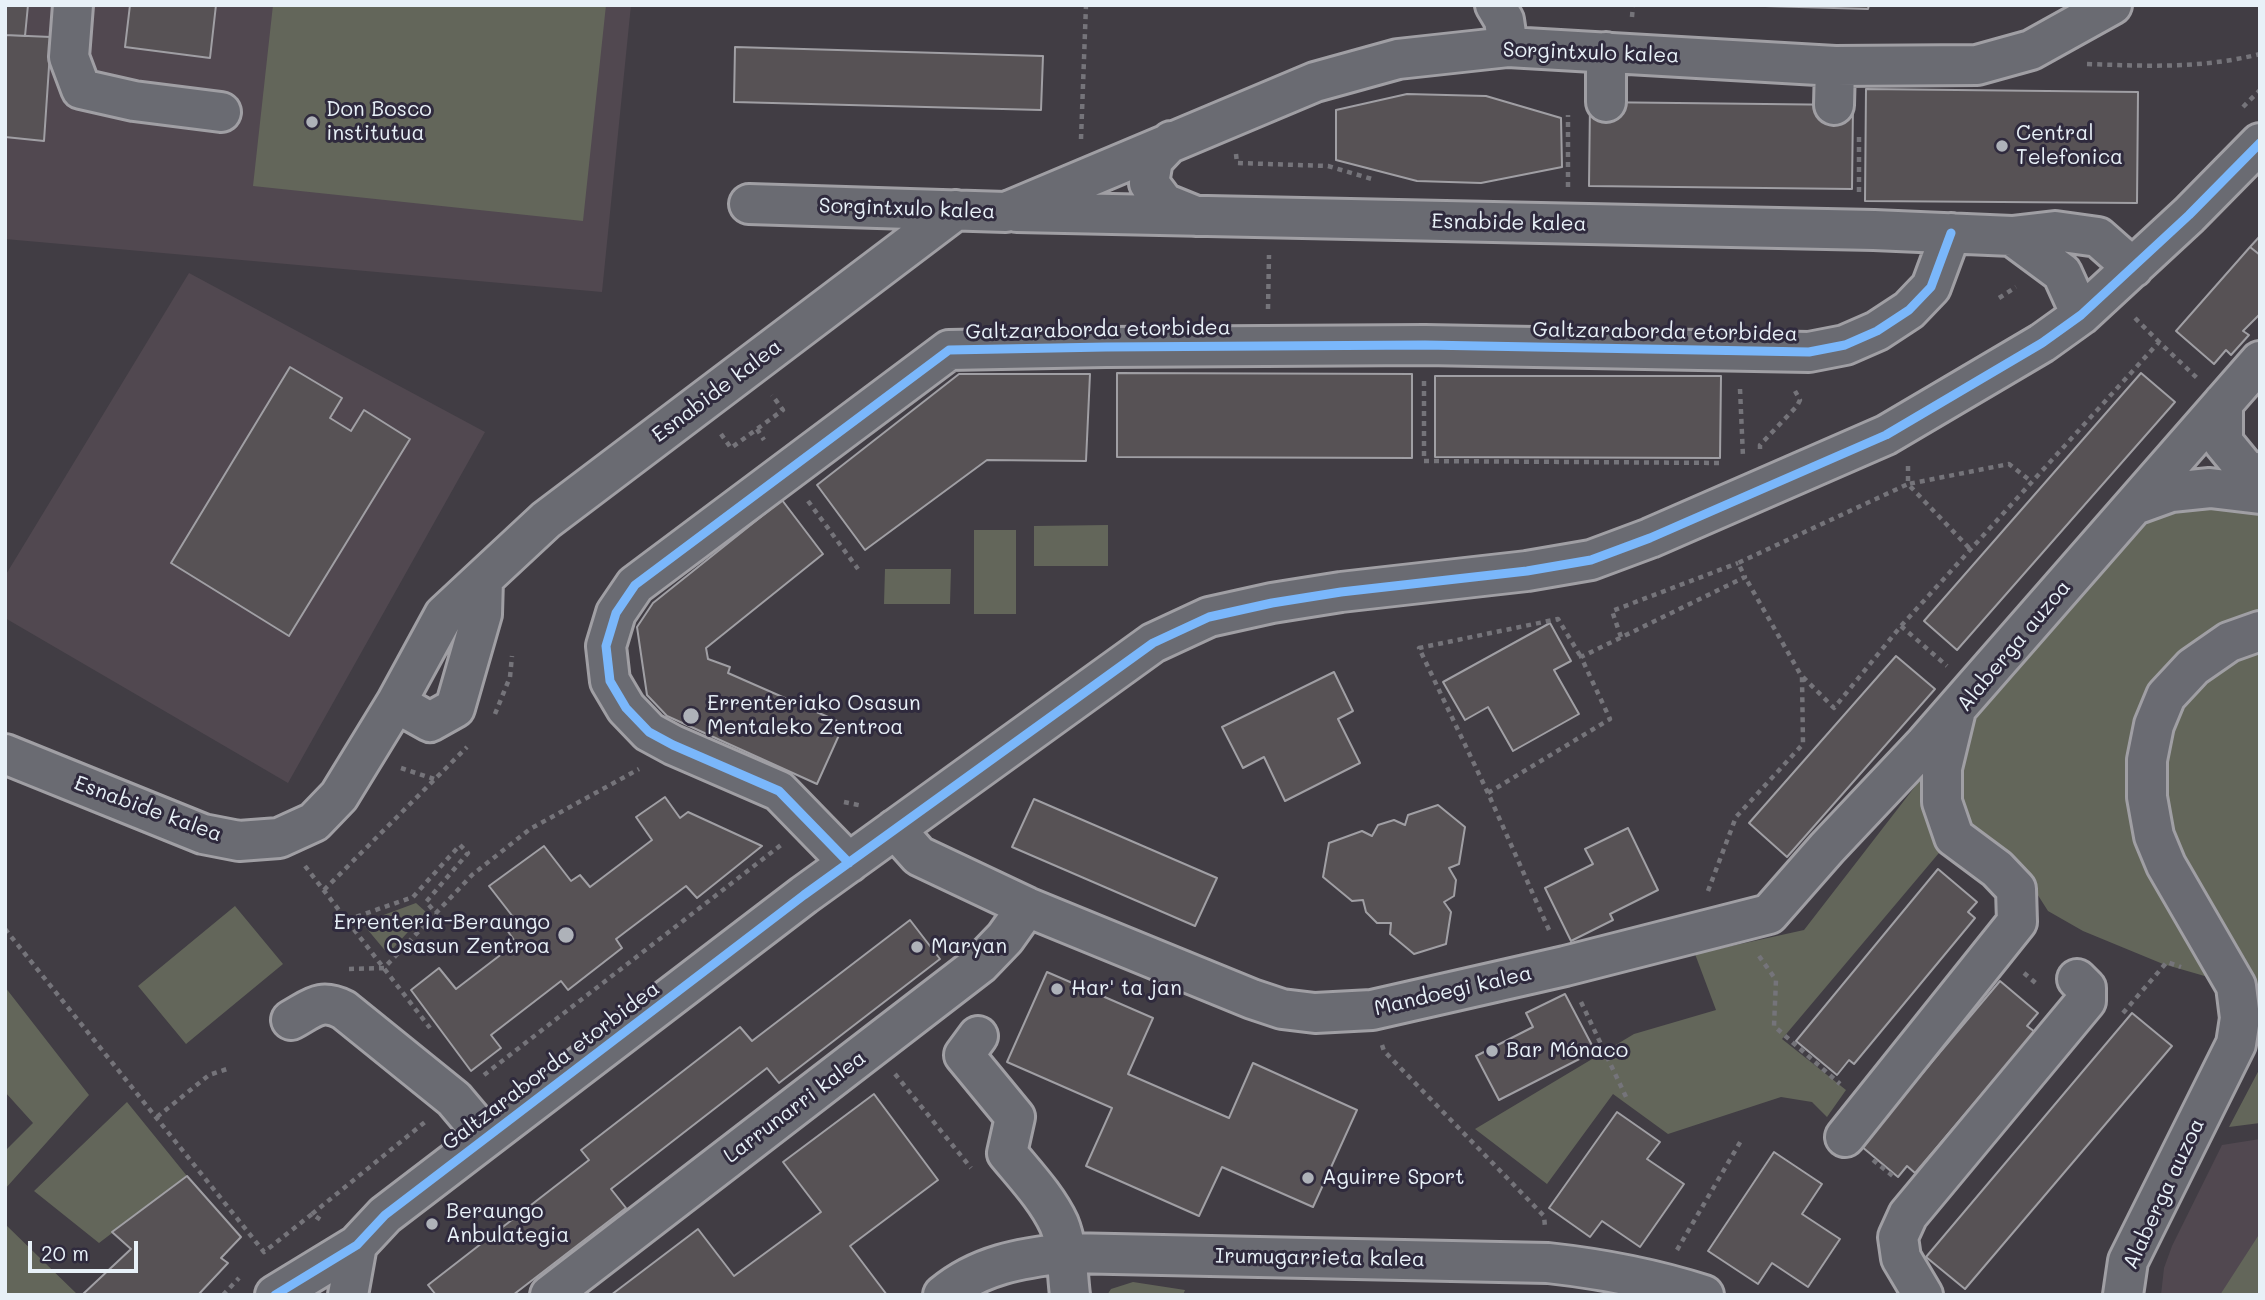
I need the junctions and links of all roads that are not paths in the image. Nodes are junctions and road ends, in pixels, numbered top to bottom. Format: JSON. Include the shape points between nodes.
{"nodes":[{"id":1,"x":73,"y":5,"type":"edge"},
{"id":2,"x":1496,"y":5,"type":"edge"},
{"id":3,"x":2112,"y":5,"type":"edge"},
{"id":4,"x":1508,"y":47,"type":"junction"},
{"id":5,"x":1606,"y":52,"type":"junction"},
{"id":6,"x":1835,"y":66,"type":"junction"},
{"id":7,"x":1606,"y":102,"type":"dead end"},
{"id":8,"x":1834,"y":105,"type":"dead end"},
{"id":9,"x":221,"y":111,"type":"dead end"},
{"id":10,"x":1171,"y":141,"type":"junction"},
{"id":11,"x":2260,"y":144,"type":"edge"},
{"id":12,"x":749,"y":204,"type":"dead end"},
{"id":13,"x":956,"y":210,"type":"junction"},
{"id":14,"x":1006,"y":212,"type":"junction"},
{"id":15,"x":1198,"y":217,"type":"junction"},
{"id":16,"x":1951,"y":233,"type":"junction"},
{"id":17,"x":2012,"y":236,"type":"junction"},
{"id":18,"x":2133,"y":268,"type":"junction"},
{"id":19,"x":2081,"y":315,"type":"junction"},
{"id":20,"x":2260,"y":361,"type":"edge"},
{"id":21,"x":2223,"y":403,"type":"junction"},
{"id":22,"x":2260,"y":473,"type":"edge"},
{"id":23,"x":2260,"y":494,"type":"edge"},
{"id":24,"x":2135,"y":505,"type":"junction"},
{"id":25,"x":483,"y":579,"type":"junction"},
{"id":26,"x":2260,"y":631,"type":"edge"},
{"id":27,"x":1965,"y":699,"type":"junction"},
{"id":28,"x":396,"y":703,"type":"junction"},
{"id":29,"x":5,"y":754,"type":"edge"},
{"id":30,"x":895,"y":829,"type":"junction"},
{"id":31,"x":849,"y":863,"type":"junction"},
{"id":32,"x":1027,"y":907,"type":"junction"},
{"id":33,"x":2080,"y":998,"type":"road end"},
{"id":34,"x":291,"y":1020,"type":"dead end"},
{"id":35,"x":978,"y":1036,"type":"dead end"},
{"id":36,"x":486,"y":1137,"type":"junction"},
{"id":37,"x":1844,"y":1138,"type":"road end"},
{"id":38,"x":358,"y":1245,"type":"junction"},
{"id":39,"x":1066,"y":1253,"type":"junction"},
{"id":40,"x":276,"y":1294,"type":"edge"},
{"id":41,"x":323,"y":1295,"type":"edge"},
{"id":42,"x":348,"y":1295,"type":"edge"},
{"id":43,"x":550,"y":1295,"type":"edge"},
{"id":44,"x":943,"y":1295,"type":"edge"},
{"id":45,"x":1070,"y":1295,"type":"edge"},
{"id":46,"x":1704,"y":1295,"type":"edge"},
{"id":47,"x":1923,"y":1295,"type":"edge"},
{"id":48,"x":2123,"y":1295,"type":"edge"}],
"edges":[{"from":1,"to":9,"type":"street","via":[[69,57],[81,89],[134,101]]},
{"from":2,"to":4,"type":"street","via":[[1504,20]]},
{"from":3,"to":6,"type":"street","name":"Sorgintxulo kalea","via":[[2031,50],[1976,65]]},
{"from":4,"to":5,"type":"street","name":"Sorgintxulo kalea"},
{"from":4,"to":10,"type":"street","name":"Sorgintxulo kalea","via":[[1398,59],[1327,79]]},
{"from":5,"to":6,"type":"street","name":"Sorgintxulo kalea"},
{"from":5,"to":7,"type":"street"},
{"from":6,"to":8,"type":"street"},
{"from":10,"to":14,"type":"street","name":"Sorgintxulo kalea"},
{"from":10,"to":15,"type":"street","via":[[1153,160],[1149,183],[1164,204]]},
{"from":11,"to":18,"type":"street","name":"Galtzaraborda etorbidea"},
{"from":12,"to":13,"type":"street","name":"Sorgintxulo kalea"},
{"from":13,"to":14,"type":"street","name":"Sorgintxulo kalea"},
{"from":13,"to":25,"type":"street","name":"Esnabide kalea","via":[[546,520]]},
{"from":14,"to":15,"type":"street","name":"Esnabide kalea"},
{"from":15,"to":16,"type":"street","name":"Esnabide kalea"},
{"from":16,"to":17,"type":"street","name":"Esnabide kalea"},
{"from":16,"to":31,"type":"street","name":"Galtzaraborda etorbidea","via":[[1931,287],[1909,310],[1845,345],[1809,352],[1425,345],[949,350],[635,585],[616,613],[606,646],[610,681],[626,708],[649,732],[779,791]]},
{"from":17,"to":18,"type":"street","name":"Esnabide kalea","via":[[2055,231],[2098,237]]},
{"from":17,"to":19,"type":"street","via":[[2062,273]]},
{"from":18,"to":19,"type":"street","name":"Galtzaraborda etorbidea"},
{"from":19,"to":30,"type":"street","name":"Galtzaraborda etorbidea","via":[[1886,435],[1591,560],[1341,592],[1209,617],[1153,643]]},
{"from":20,"to":21,"type":"street","name":"Alaberga auzoa"},
{"from":21,"to":22,"type":"street","via":[[2223,442],[2246,470]]},
{"from":21,"to":24,"type":"street","name":"Alaberga auzoa"},
{"from":23,"to":24,"type":"street","name":"Alaberga auzoa","via":[[2210,488],[2171,492]]},
{"from":24,"to":27,"type":"street","name":"Alaberga auzoa"},
{"from":25,"to":28,"type":"street","name":"Esnabide kalea","via":[[444,615]]},
{"from":25,"to":28,"type":"street","via":[[482,614],[455,708],[430,722]]},
{"from":26,"to":48,"type":"street","name":"Alaberga auzoa","via":[[2229,642],[2193,667],[2166,696],[2154,725],[2147,760],[2154,836],[2236,986],[2240,1018],[2236,1044],[2128,1261]]},
{"from":27,"to":32,"type":"street","name":"Mandoegi kalea","via":[[1769,914],[1372,1010],[1315,1013],[1272,1006]]},
{"from":27,"to":37,"type":"street","name":"Alaberga auzoa","via":[[1942,768],[1942,803],[1954,837],[1997,869],[2016,890],[2017,922]]},
{"from":28,"to":29,"type":"street","name":"Esnabide kalea","via":[[339,796],[314,822],[279,838],[239,841],[203,834]]},
{"from":30,"to":31,"type":"street","name":"Galtzaraborda etorbidea"},
{"from":30,"to":32,"type":"street","name":"Mandoegi kalea","via":[[919,856]]},
{"from":31,"to":36,"type":"street","name":"Galtzaraborda etorbidea"},
{"from":32,"to":43,"type":"street","name":"Larrunarri kalea","via":[[981,964]]},
{"from":33,"to":47,"type":"street","via":[[1909,1215],[1898,1237],[1901,1258]]},
{"from":34,"to":36,"type":"street","via":[[321,1004],[344,1010],[454,1099]]},
{"from":35,"to":39,"type":"street","via":[[964,1055],[1015,1117],[1007,1153],[1048,1204]]},
{"from":36,"to":38,"type":"street","name":"Galtzaraborda etorbidea","via":[[384,1215]]},
{"from":38,"to":40,"type":"street","name":"Galtzaraborda etorbidea"},
{"from":38,"to":42,"type":"street","name":"Galtzaraborda etorbidea"},
{"from":39,"to":44,"type":"street","name":"Irumugarrieta kalea","via":[[993,1266],[960,1281]]},
{"from":39,"to":45,"type":"street"},
{"from":39,"to":46,"type":"street","name":"Irumugarrieta kalea","via":[[1548,1263],[1604,1269]]},
{"from":40,"to":41,"type":"street","name":"Galtzaraborda etorbidea","via":[[294,1289]]}]}
